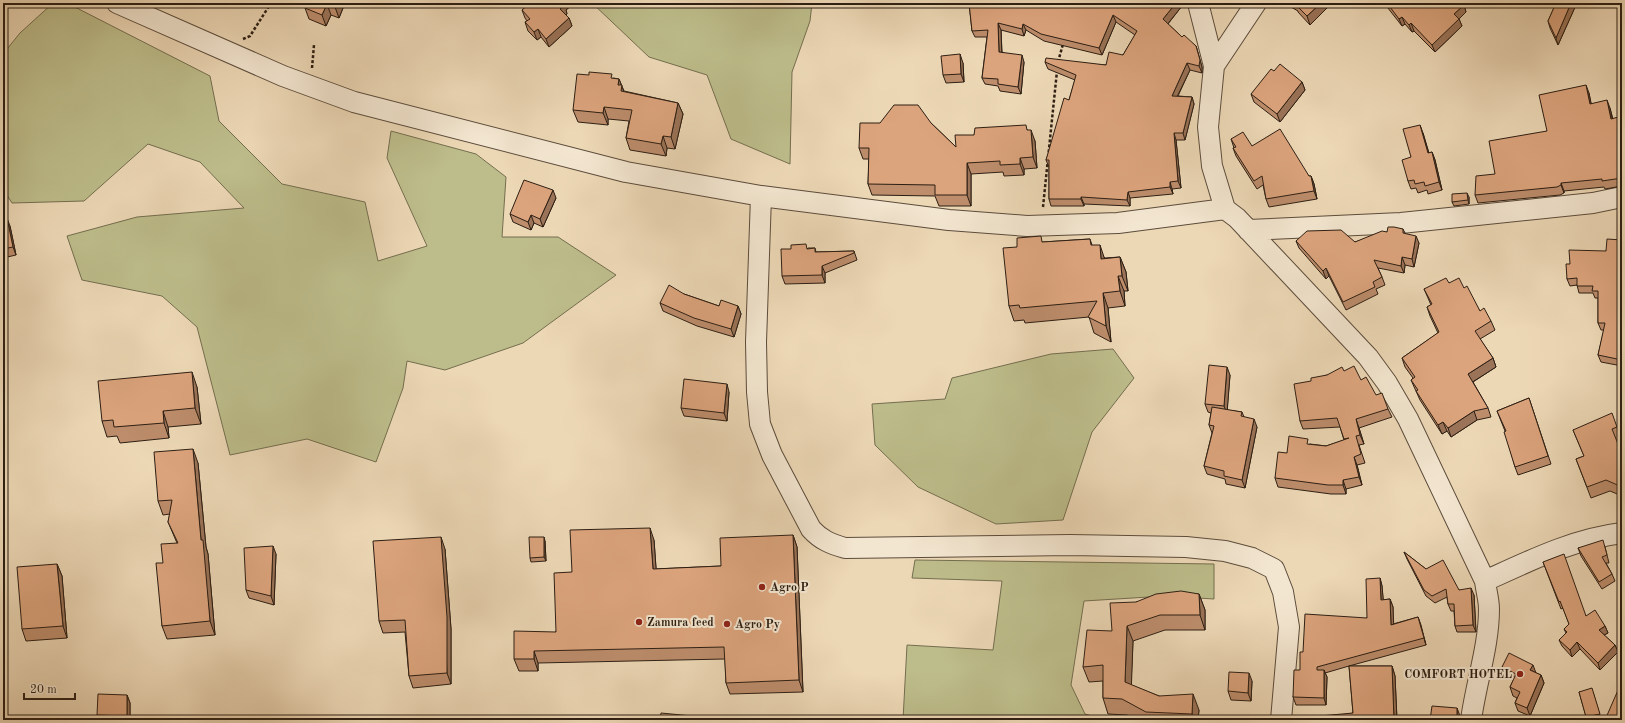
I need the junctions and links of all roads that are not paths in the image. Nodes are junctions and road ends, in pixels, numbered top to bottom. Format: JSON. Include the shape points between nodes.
{"nodes":[{"id":1,"x":116,"y":3,"type":"edge"},
{"id":2,"x":1198,"y":3,"type":"edge"},
{"id":3,"x":1256,"y":3,"type":"edge"},
{"id":4,"x":1214,"y":66,"type":"junction"},
{"id":5,"x":761,"y":196,"type":"junction"},
{"id":6,"x":1622,"y":197,"type":"edge"},
{"id":7,"x":1225,"y":209,"type":"junction"},
{"id":8,"x":1248,"y":230,"type":"junction"},
{"id":9,"x":1622,"y":533,"type":"edge"},
{"id":10,"x":1485,"y":581,"type":"junction"},
{"id":11,"x":1281,"y":720,"type":"edge"},
{"id":12,"x":1471,"y":720,"type":"edge"}],
"edges":[{"from":1,"to":5,"type":"street","via":[[283,76],[354,102],[626,172]]},
{"from":2,"to":4,"type":"street"},
{"from":3,"to":4,"type":"street"},
{"from":4,"to":7,"type":"street","via":[[1208,127],[1212,166]]},
{"from":5,"to":7,"type":"street","via":[[949,220],[1027,226],[1118,223]]},
{"from":5,"to":11,"type":"street","via":[[756,342],[760,424],[772,455],[811,529],[818,537],[845,548],[1070,545],[1186,547],[1225,551],[1252,558],[1274,569],[1283,592],[1289,627]]},
{"from":6,"to":8,"type":"street","via":[[1592,204],[1401,223]]},
{"from":7,"to":8,"type":"street"},
{"from":8,"to":10,"type":"street","via":[[1368,358],[1387,383],[1408,419]]},
{"from":9,"to":10,"type":"street","via":[[1576,542]]},
{"from":10,"to":12,"type":"street","via":[[1489,607],[1488,630]]}]}
